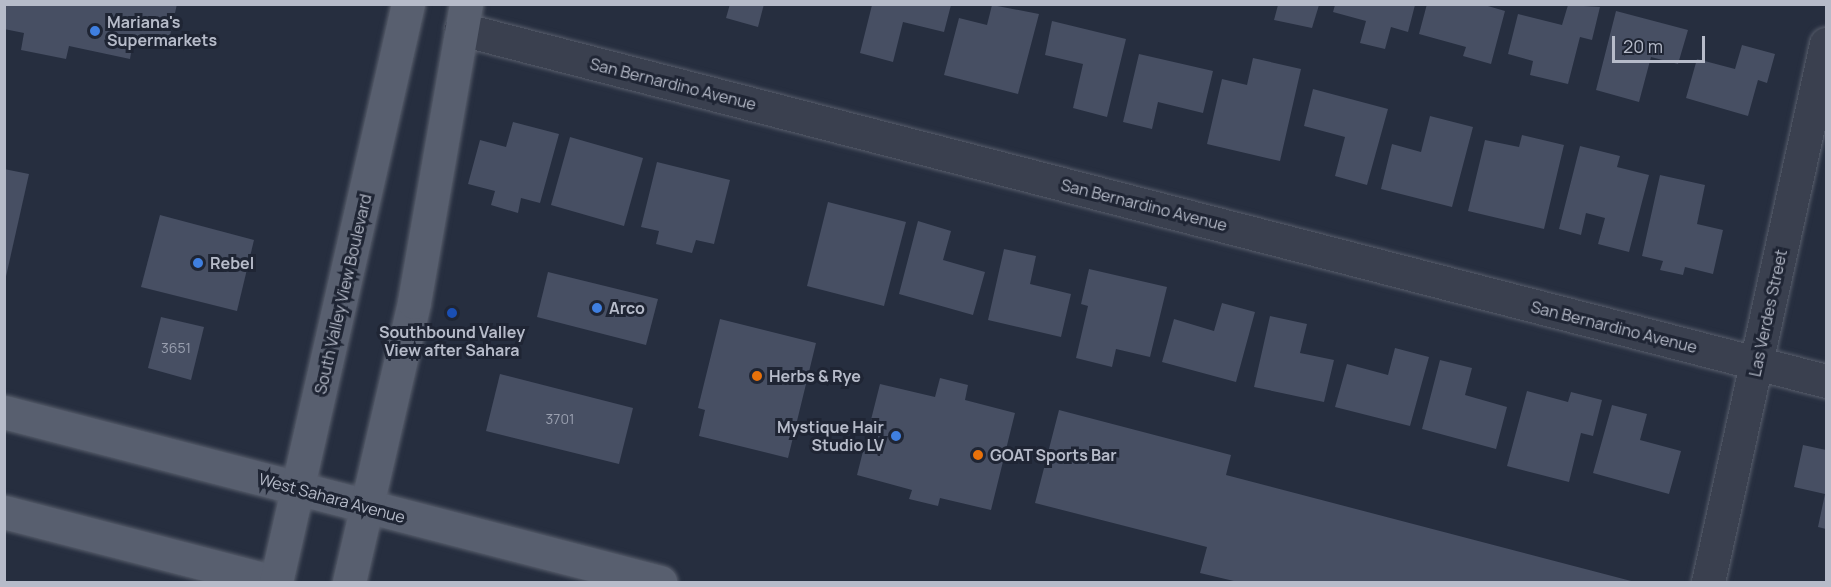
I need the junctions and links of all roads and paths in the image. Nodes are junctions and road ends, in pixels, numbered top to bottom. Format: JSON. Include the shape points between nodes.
{"nodes":[{"id":1,"x":408,"y":4,"type":"edge"},
{"id":2,"x":463,"y":17,"type":"edge"},
{"id":3,"x":1827,"y":44,"type":"edge"},
{"id":4,"x":1757,"y":364,"type":"junction"},
{"id":5,"x":1827,"y":381,"type":"edge"},
{"id":6,"x":4,"y":412,"type":"edge"},
{"id":7,"x":300,"y":491,"type":"junction"},
{"id":8,"x":366,"y":508,"type":"junction"},
{"id":9,"x":4,"y":512,"type":"edge"},
{"id":10,"x":275,"y":582,"type":"edge"},
{"id":11,"x":349,"y":582,"type":"edge"},
{"id":12,"x":660,"y":582,"type":"edge"},
{"id":13,"x":1708,"y":582,"type":"edge"}],
"edges":[{"from":1,"to":7,"type":"main road","name":"South Valley View Boulevard"},
{"from":2,"to":4,"type":"street","name":"San Bernardino Avenue"},
{"from":2,"to":8,"type":"main road","via":[[414,302]]},
{"from":3,"to":4,"type":"street","name":"Las Verdes Street"},
{"from":4,"to":5,"type":"street","name":"San Bernardino Avenue"},
{"from":4,"to":13,"type":"street","name":"Las Verdes Street"},
{"from":6,"to":7,"type":"main road","name":"West Sahara Avenue"},
{"from":7,"to":8,"type":"main road","name":"West Sahara Avenue"},
{"from":7,"to":10,"type":"main road","name":"South Valley View Boulevard"},
{"from":8,"to":11,"type":"main road"},
{"from":8,"to":12,"type":"main road","name":"West Sahara Avenue"},
{"from":9,"to":10,"type":"main road"}]}
